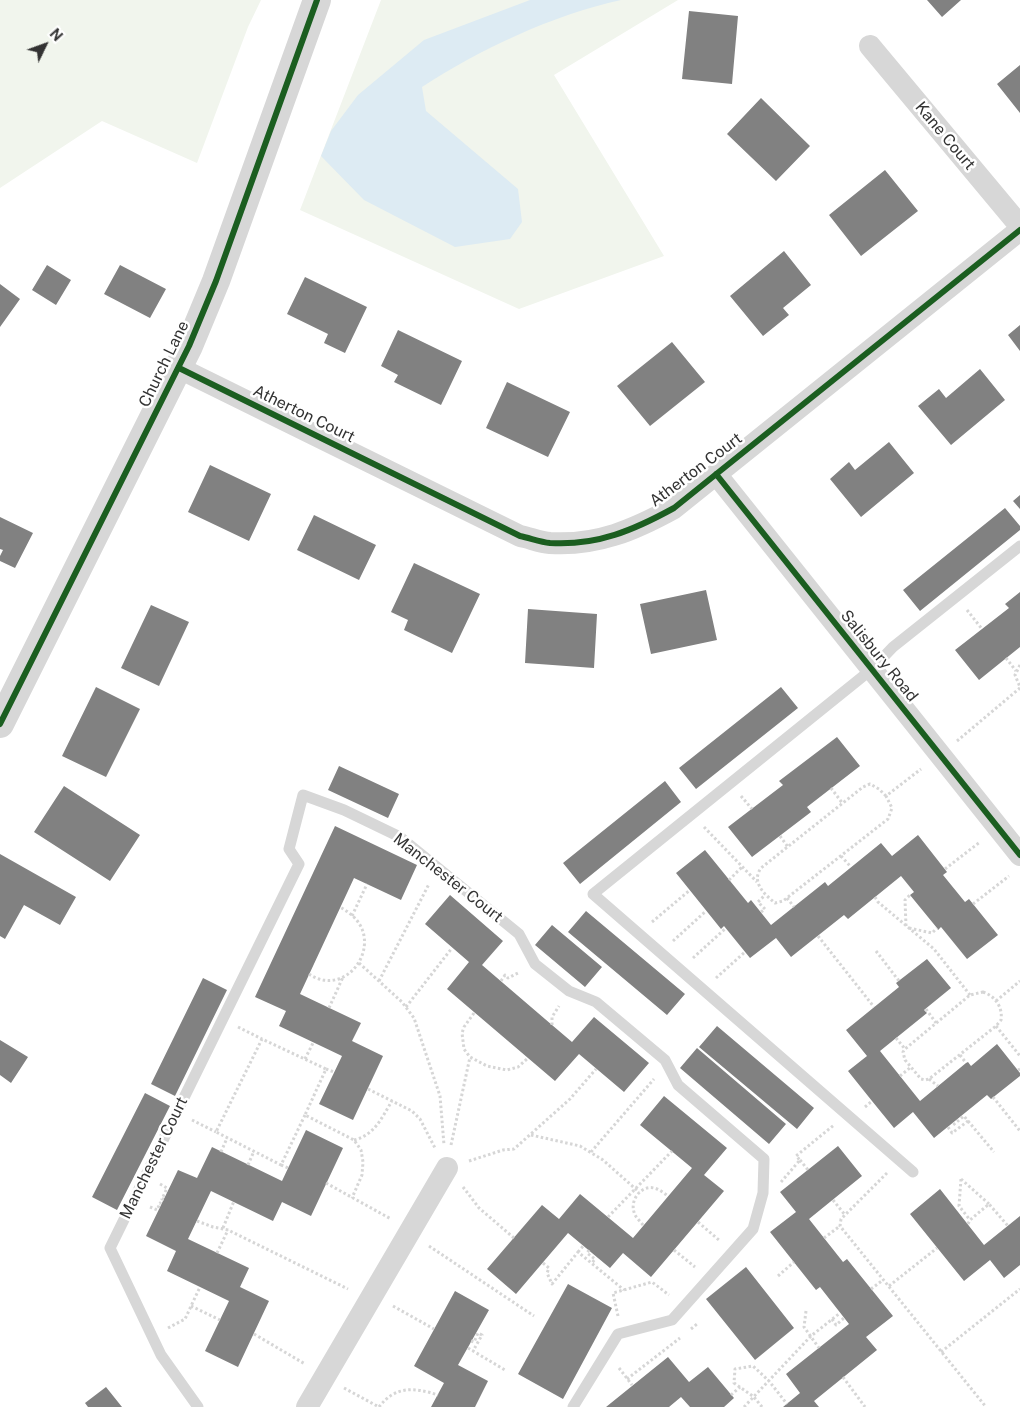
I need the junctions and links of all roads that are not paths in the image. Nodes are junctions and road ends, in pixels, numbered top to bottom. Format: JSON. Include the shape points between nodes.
{"nodes":[{"id":1,"x":317,"y":0,"type":"edge"},
{"id":2,"x":870,"y":46,"type":"dead end"},
{"id":3,"x":1020,"y":226,"type":"edge"},
{"id":4,"x":1020,"y":230,"type":"edge"},
{"id":5,"x":179,"y":368,"type":"junction"},
{"id":6,"x":716,"y":474,"type":"junction"},
{"id":7,"x":1020,"y":546,"type":"edge"},
{"id":8,"x":872,"y":668,"type":"junction"},
{"id":9,"x":0,"y":724,"type":"edge"},
{"id":10,"x":1016,"y":864,"type":"edge"},
{"id":11,"x":446,"y":1168,"type":"road end"},
{"id":12,"x":913,"y":1172,"type":"dead end"},
{"id":13,"x":198,"y":1407,"type":"edge"},
{"id":14,"x":307,"y":1407,"type":"edge"},
{"id":15,"x":573,"y":1407,"type":"edge"}],
"edges":[{"from":1,"to":5,"type":"street","name":"Church Lane","via":[[216,281]]},
{"from":2,"to":3,"type":"street","name":"Kane Court"},
{"from":4,"to":6,"type":"street","name":"Atherton Court"},
{"from":5,"to":6,"type":"street","name":"Atherton Court","via":[[511,532],[548,543],[579,543],[612,537],[644,525],[674,508]]},
{"from":5,"to":9,"type":"street","name":"Church Lane"},
{"from":6,"to":8,"type":"street","name":"Salisbury Road"},
{"from":7,"to":8,"type":"lane","via":[[893,647]]},
{"from":8,"to":10,"type":"street","name":"Salisbury Road","via":[[998,828]]},
{"from":8,"to":12,"type":"lane","via":[[593,894]]},
{"from":11,"to":14,"type":"street"},
{"from":13,"to":15,"type":"lane","name":"Manchester Court","via":[[161,1356],[110,1248],[299,864],[289,849],[303,795],[344,810],[400,837],[519,934],[536,964],[569,991],[596,1002],[665,1060],[678,1085],[764,1159],[763,1194],[753,1229],[672,1320],[618,1334]]}]}
